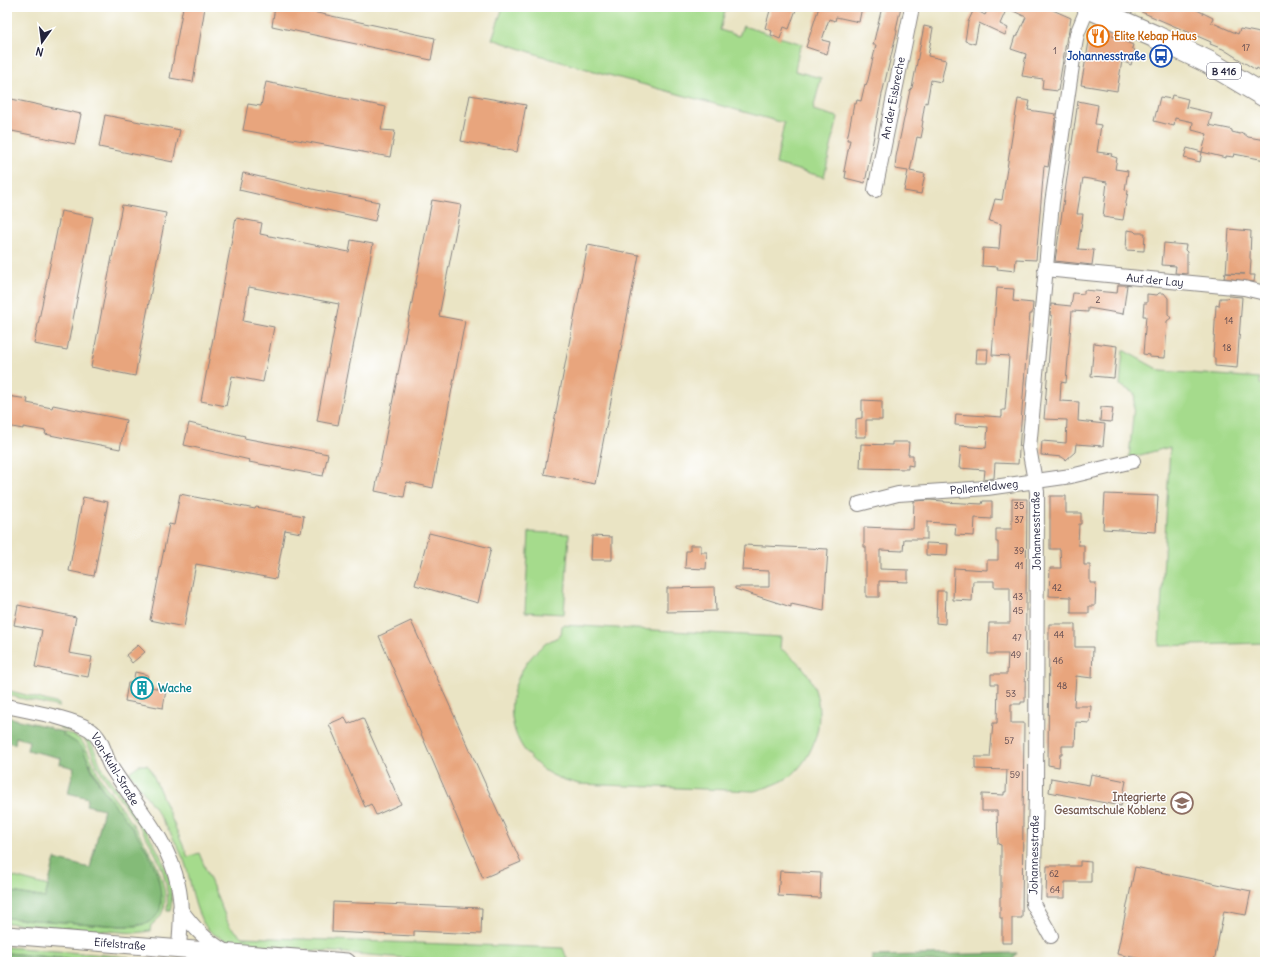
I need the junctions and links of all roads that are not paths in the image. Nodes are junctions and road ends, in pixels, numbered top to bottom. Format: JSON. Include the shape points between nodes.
{"nodes":[{"id":1,"x":912,"y":7,"type":"edge"},
{"id":2,"x":1088,"y":7,"type":"edge"},
{"id":3,"x":1265,"y":96,"type":"edge"},
{"id":4,"x":874,"y":190,"type":"dead end"},
{"id":5,"x":1044,"y":270,"type":"junction"},
{"id":6,"x":1265,"y":293,"type":"edge"},
{"id":7,"x":1133,"y":461,"type":"dead end"},
{"id":8,"x":1034,"y":481,"type":"junction"},
{"id":9,"x":859,"y":504,"type":"dead end"},
{"id":10,"x":7,"y":706,"type":"edge"},
{"id":11,"x":180,"y":909,"type":"junction"},
{"id":12,"x":9,"y":935,"type":"edge"},
{"id":13,"x":1051,"y":936,"type":"dead end"},
{"id":14,"x":226,"y":952,"type":"junction"},
{"id":15,"x":179,"y":955,"type":"edge"},
{"id":16,"x":347,"y":962,"type":"edge"}],
"edges":[{"from":1,"to":4,"type":"street","name":"An der Eisbreche"},
{"from":2,"to":3,"type":"main road","number":"B 416","via":[[1208,62]]},
{"from":2,"to":5,"type":"street","name":"Johannesstraße","via":[[1075,45]]},
{"from":5,"to":6,"type":"street","name":"Auf der Lay","via":[[1244,288]]},
{"from":5,"to":8,"type":"street","name":"Johannesstraße","via":[[1029,448]]},
{"from":7,"to":8,"type":"street","name":"Pollenfeldweg","via":[[1070,476]]},
{"from":8,"to":9,"type":"street","name":"Pollenfeldweg","via":[[987,488],[898,494]]},
{"from":8,"to":13,"type":"street","name":"Johannesstraße","via":[[1037,492],[1037,644],[1033,904]]},
{"from":10,"to":11,"type":"street","name":"Von-Kuhl-Straße","via":[[78,724],[97,735],[110,765],[167,852],[178,885]]},
{"from":11,"to":14,"type":"street","via":[[202,936]]},
{"from":11,"to":15,"type":"street","name":"Von-Kuhl-Straße"},
{"from":12,"to":15,"type":"street","name":"Eifelstraße"},
{"from":14,"to":15,"type":"street","name":"Eifelstraße"},
{"from":14,"to":16,"type":"street","name":"Eifelstraße"}]}
